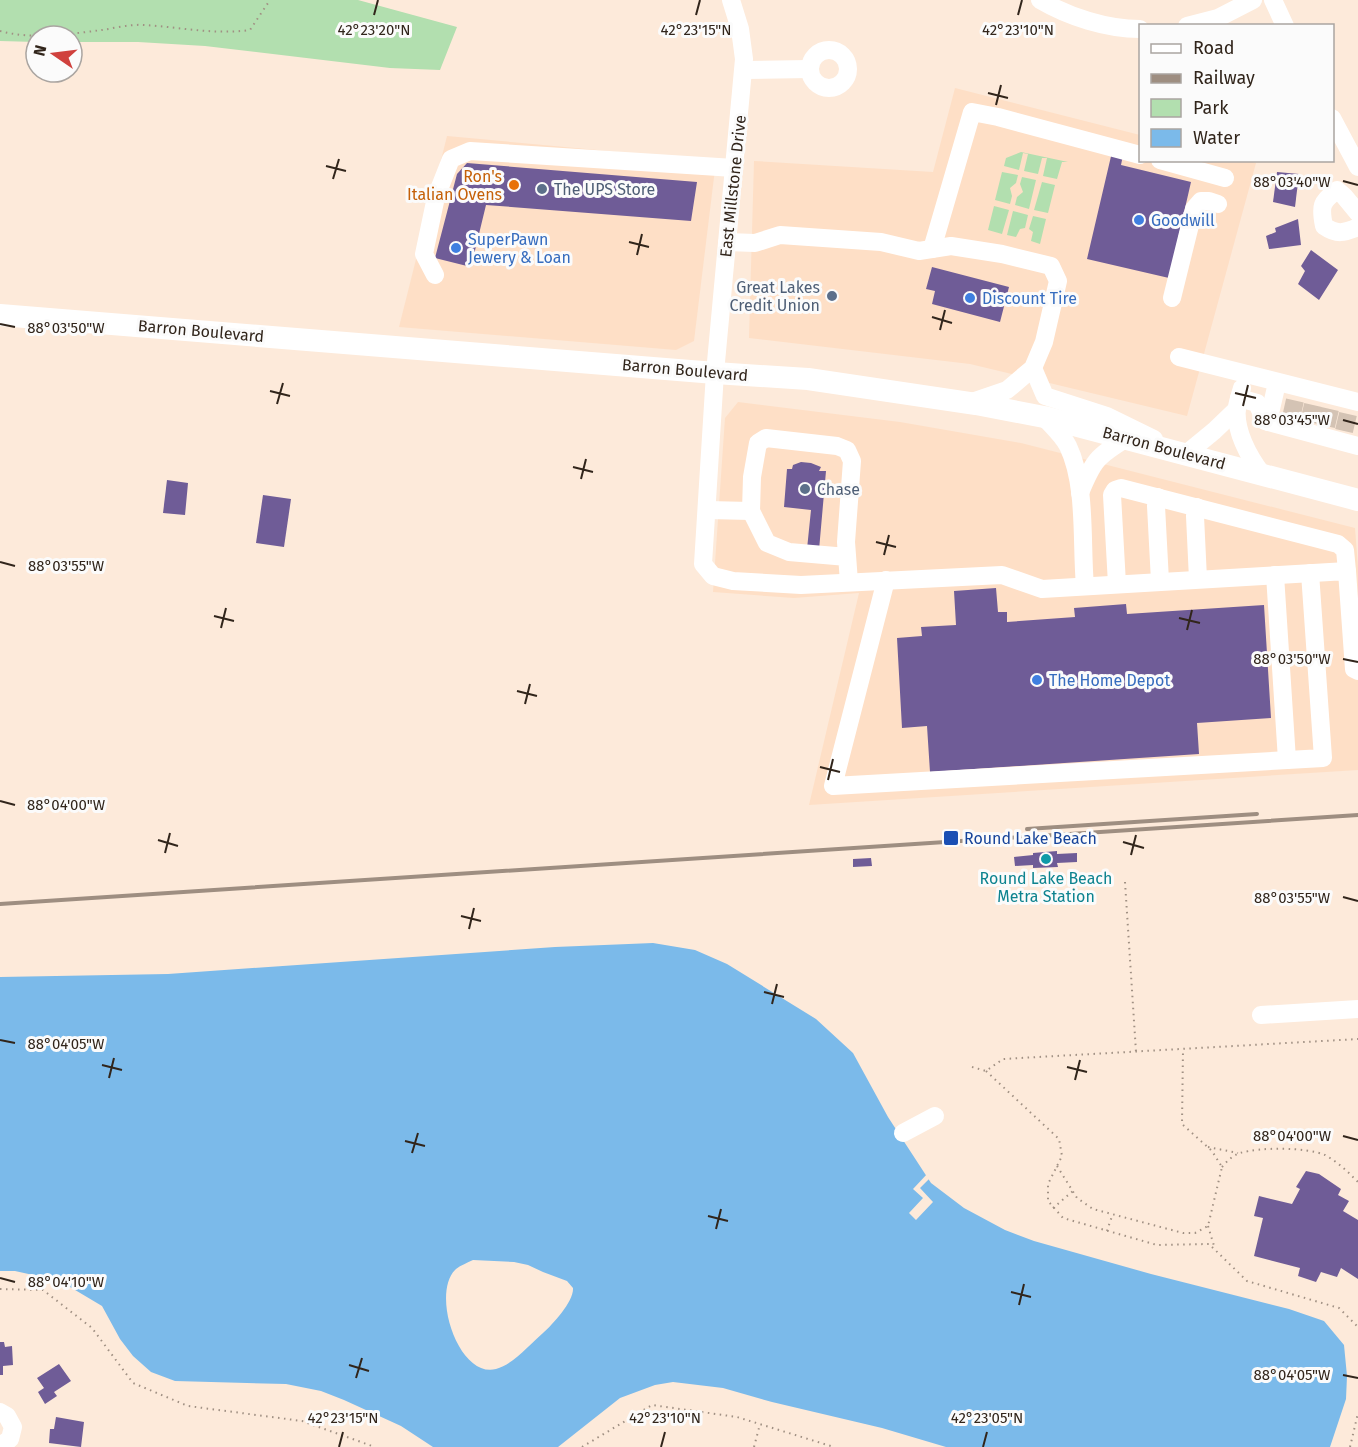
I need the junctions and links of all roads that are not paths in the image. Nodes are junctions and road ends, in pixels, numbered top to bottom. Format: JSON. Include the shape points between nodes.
{"nodes":[{"id":1,"x":731,"y":0,"type":"edge"},
{"id":2,"x":1040,"y":0,"type":"edge"},
{"id":3,"x":1253,"y":0,"type":"edge"},
{"id":4,"x":1273,"y":0,"type":"edge"},
{"id":5,"x":1195,"y":24,"type":"edge"},
{"id":6,"x":1284,"y":24,"type":"edge"},
{"id":7,"x":1139,"y":29,"type":"edge"},
{"id":8,"x":810,"y":69,"type":"dead end"},
{"id":9,"x":744,"y":70,"type":"junction"},
{"id":10,"x":1334,"y":122,"type":"edge"},
{"id":11,"x":1139,"y":155,"type":"edge"},
{"id":12,"x":1167,"y":162,"type":"edge"},
{"id":13,"x":1358,"y":167,"type":"edge"},
{"id":14,"x":734,"y":168,"type":"junction"},
{"id":15,"x":1225,"y":178,"type":"dead end"},
{"id":16,"x":1214,"y":202,"type":"dead end"},
{"id":17,"x":1357,"y":209,"type":"edge"},
{"id":18,"x":1358,"y":227,"type":"edge"},
{"id":19,"x":727,"y":242,"type":"junction"},
{"id":20,"x":932,"y":249,"type":"junction"},
{"id":21,"x":435,"y":275,"type":"dead end"},
{"id":22,"x":1175,"y":299,"type":"dead end"},
{"id":23,"x":0,"y":315,"type":"edge"},
{"id":24,"x":1179,"y":357,"type":"dead end"},
{"id":25,"x":1033,"y":368,"type":"junction"},
{"id":26,"x":715,"y":373,"type":"junction"},
{"id":27,"x":1245,"y":375,"type":"junction"},
{"id":28,"x":1277,"y":383,"type":"junction"},
{"id":29,"x":969,"y":403,"type":"junction"},
{"id":30,"x":1238,"y":404,"type":"junction"},
{"id":31,"x":1324,"y":416,"type":"edge"},
{"id":32,"x":1044,"y":417,"type":"junction"},
{"id":33,"x":1268,"y":422,"type":"junction"},
{"id":34,"x":1127,"y":438,"type":"junction"},
{"id":35,"x":1183,"y":453,"type":"junction"},
{"id":36,"x":1262,"y":474,"type":"junction"},
{"id":37,"x":1080,"y":493,"type":"junction"},
{"id":38,"x":1158,"y":497,"type":"junction"},
{"id":39,"x":1358,"y":500,"type":"edge"},
{"id":40,"x":1197,"y":507,"type":"junction"},
{"id":41,"x":706,"y":510,"type":"junction"},
{"id":42,"x":751,"y":511,"type":"junction"},
{"id":43,"x":847,"y":557,"type":"junction"},
{"id":44,"x":1347,"y":571,"type":"junction"},
{"id":45,"x":1310,"y":573,"type":"junction"},
{"id":46,"x":1275,"y":575,"type":"junction"},
{"id":47,"x":1198,"y":579,"type":"junction"},
{"id":48,"x":886,"y":580,"type":"junction"},
{"id":49,"x":1160,"y":581,"type":"junction"},
{"id":50,"x":849,"y":582,"type":"junction"},
{"id":51,"x":1117,"y":584,"type":"junction"},
{"id":52,"x":1085,"y":586,"type":"junction"},
{"id":53,"x":1358,"y":671,"type":"edge"},
{"id":54,"x":1287,"y":760,"type":"junction"},
{"id":55,"x":1358,"y":1009,"type":"edge"},
{"id":56,"x":1261,"y":1015,"type":"dead end"},
{"id":57,"x":935,"y":1116,"type":"dead end"},
{"id":58,"x":903,"y":1133,"type":"dead end"},
{"id":59,"x":0,"y":1412,"type":"edge"},
{"id":60,"x":0,"y":1446,"type":"edge"}],
"edges":[{"from":1,"to":9,"type":"street","name":"East Millstone Drive","via":[[740,29]]},
{"from":2,"to":7,"type":"street","via":[[1086,20]]},
{"from":3,"to":5,"type":"street","via":[[1218,18]]},
{"from":4,"to":6,"type":"street"},
{"from":8,"to":9,"type":"street"},
{"from":9,"to":14,"type":"street","name":"East Millstone Drive"},
{"from":10,"to":13,"type":"street"},
{"from":11,"to":20,"type":"street","via":[[972,112]]},
{"from":12,"to":15,"type":"street"},
{"from":14,"to":19,"type":"street","name":"East Millstone Drive"},
{"from":14,"to":21,"type":"street","via":[[470,151],[451,159],[436,197],[424,254]]},
{"from":16,"to":22,"type":"street","via":[[1201,201],[1194,209]]},
{"from":17,"to":18,"type":"street","via":[[1337,190],[1325,199],[1321,211],[1324,226],[1334,233]]},
{"from":19,"to":20,"type":"street","via":[[755,243],[780,235],[881,242],[919,251]]},
{"from":19,"to":26,"type":"street","name":"East Millstone Drive"},
{"from":20,"to":25,"type":"street","via":[[951,246],[1051,266],[1058,280],[1044,342]]},
{"from":23,"to":26,"type":"main road","name":"Barron Boulevard"},
{"from":24,"to":27,"type":"street"},
{"from":25,"to":29,"type":"street","via":[[1007,390]]},
{"from":25,"to":35,"type":"street","via":[[1045,396],[1107,416]]},
{"from":26,"to":29,"type":"main road","name":"Barron Boulevard","via":[[808,379]]},
{"from":26,"to":41,"type":"street","name":"East Millstone Drive"},
{"from":27,"to":28,"type":"street"},
{"from":27,"to":30,"type":"street"},
{"from":28,"to":31,"type":"street"},
{"from":28,"to":33,"type":"street"},
{"from":29,"to":32,"type":"main road","name":"Barron Boulevard"},
{"from":30,"to":33,"type":"street","via":[[1257,403]]},
{"from":30,"to":35,"type":"street","via":[[1214,431]]},
{"from":30,"to":36,"type":"street","via":[[1245,446]]},
{"from":31,"to":33,"type":"street"},
{"from":32,"to":34,"type":"main road","name":"Barron Boulevard"},
{"from":32,"to":37,"type":"street","via":[[1067,443]]},
{"from":34,"to":35,"type":"main road","name":"Barron Boulevard"},
{"from":34,"to":37,"type":"street","via":[[1106,450],[1091,466]]},
{"from":35,"to":36,"type":"main road","name":"Barron Boulevard"},
{"from":36,"to":39,"type":"main road","name":"Barron Boulevard"},
{"from":37,"to":52,"type":"street"},
{"from":38,"to":40,"type":"street"},
{"from":38,"to":49,"type":"street","via":[[1155,506]]},
{"from":38,"to":51,"type":"street","via":[[1121,488],[1112,495]]},
{"from":40,"to":44,"type":"street","via":[[1338,544],[1345,550]]},
{"from":40,"to":47,"type":"street"},
{"from":41,"to":42,"type":"street"},
{"from":41,"to":50,"type":"street","name":"East Millstone Drive","via":[[703,564],[713,576],[801,585]]},
{"from":42,"to":43,"type":"street","via":[[767,543],[789,552]]},
{"from":42,"to":43,"type":"street","via":[[758,443],[766,438],[846,450],[852,461]]},
{"from":43,"to":50,"type":"street"},
{"from":44,"to":45,"type":"street"},
{"from":44,"to":53,"type":"street","via":[[1354,669]]},
{"from":45,"to":46,"type":"street"},
{"from":45,"to":54,"type":"street","via":[[1323,758]]},
{"from":46,"to":47,"type":"street"},
{"from":46,"to":54,"type":"street"},
{"from":47,"to":49,"type":"street"},
{"from":48,"to":50,"type":"street"},
{"from":48,"to":52,"type":"street","via":[[1002,575],[1042,589]]},
{"from":48,"to":54,"type":"street","via":[[833,786]]},
{"from":49,"to":51,"type":"street"},
{"from":51,"to":52,"type":"street"},
{"from":55,"to":56,"type":"street"},
{"from":57,"to":58,"type":"street"},
{"from":59,"to":60,"type":"street","via":[[13,1427],[10,1439]]}]}
